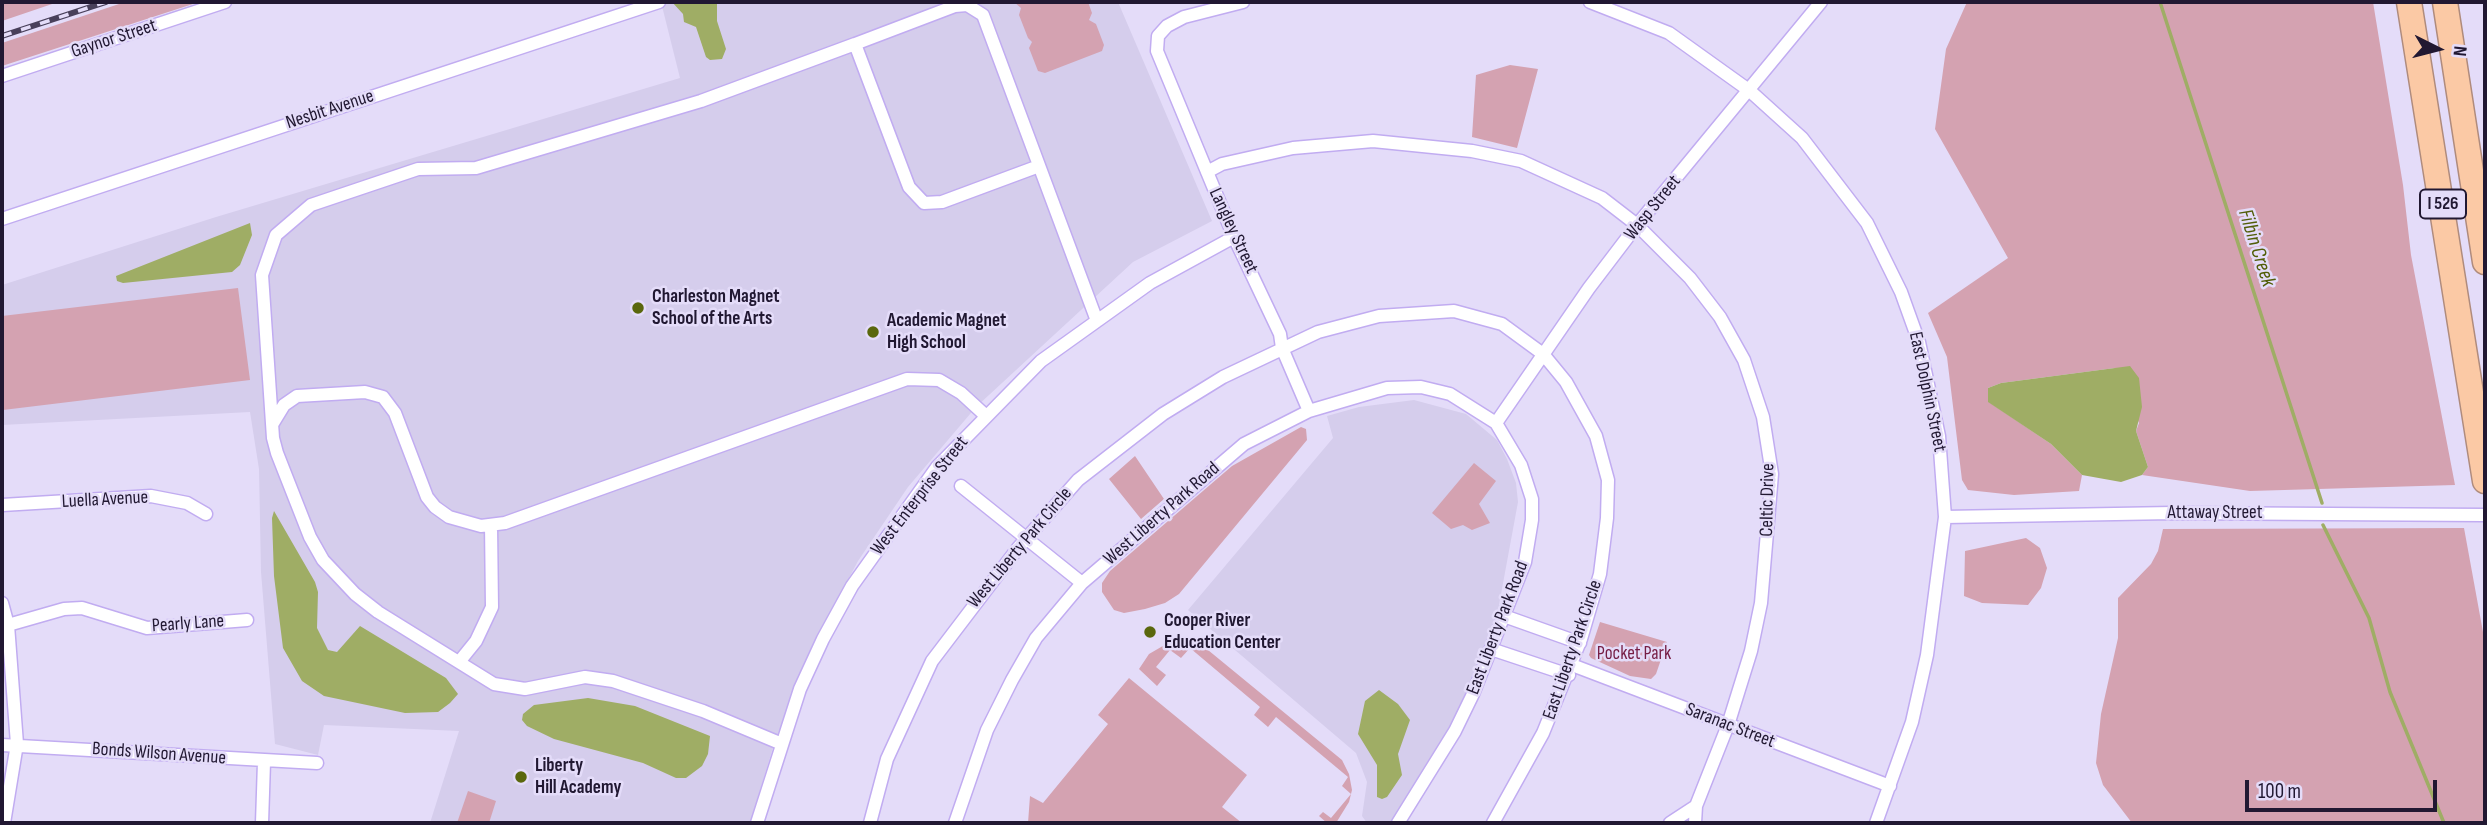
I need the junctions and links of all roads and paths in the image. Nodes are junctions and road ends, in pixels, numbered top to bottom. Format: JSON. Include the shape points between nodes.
{"nodes":[{"id":1,"x":225,"y":2,"type":"edge"},
{"id":2,"x":659,"y":2,"type":"edge"},
{"id":3,"x":1243,"y":2,"type":"edge"},
{"id":4,"x":1590,"y":2,"type":"edge"},
{"id":5,"x":1821,"y":2,"type":"edge"},
{"id":6,"x":2409,"y":2,"type":"edge"},
{"id":7,"x":2445,"y":2,"type":"edge"},
{"id":8,"x":1221,"y":5,"type":"edge"},
{"id":9,"x":855,"y":44,"type":"junction"},
{"id":10,"x":2,"y":76,"type":"edge"},
{"id":11,"x":1750,"y":91,"type":"junction"},
{"id":12,"x":1039,"y":166,"type":"junction"},
{"id":13,"x":1207,"y":172,"type":"junction"},
{"id":14,"x":2,"y":219,"type":"edge"},
{"id":15,"x":1637,"y":225,"type":"junction"},
{"id":16,"x":1234,"y":237,"type":"junction"},
{"id":17,"x":2485,"y":262,"type":"edge"},
{"id":18,"x":1097,"y":321,"type":"junction"},
{"id":19,"x":1282,"y":348,"type":"junction"},
{"id":20,"x":1544,"y":354,"type":"junction"},
{"id":21,"x":1310,"y":411,"type":"junction"},
{"id":22,"x":985,"y":415,"type":"junction"},
{"id":23,"x":1496,"y":423,"type":"junction"},
{"id":24,"x":273,"y":425,"type":"junction"},
{"id":25,"x":2485,"y":481,"type":"edge"},
{"id":26,"x":961,"y":486,"type":"dead end"},
{"id":27,"x":2,"y":505,"type":"edge"},
{"id":28,"x":206,"y":514,"type":"dead end"},
{"id":29,"x":2485,"y":515,"type":"edge"},
{"id":30,"x":1945,"y":517,"type":"junction"},
{"id":31,"x":491,"y":525,"type":"junction"},
{"id":32,"x":1026,"y":538,"type":"junction"},
{"id":33,"x":1082,"y":583,"type":"junction"},
{"id":34,"x":2,"y":603,"type":"edge"},
{"id":35,"x":1504,"y":616,"type":"junction"},
{"id":36,"x":247,"y":620,"type":"dead end"},
{"id":37,"x":8,"y":625,"type":"junction"},
{"id":38,"x":1580,"y":643,"type":"junction"},
{"id":39,"x":1491,"y":649,"type":"junction"},
{"id":40,"x":459,"y":662,"type":"junction"},
{"id":41,"x":1570,"y":670,"type":"junction"},
{"id":42,"x":1728,"y":725,"type":"junction"},
{"id":43,"x":17,"y":744,"type":"junction"},
{"id":44,"x":782,"y":744,"type":"junction"},
{"id":45,"x":2,"y":746,"type":"edge"},
{"id":46,"x":264,"y":762,"type":"junction"},
{"id":47,"x":317,"y":763,"type":"dead end"},
{"id":48,"x":1890,"y":786,"type":"junction"},
{"id":49,"x":1696,"y":806,"type":"junction"},
{"id":50,"x":4,"y":823,"type":"edge"},
{"id":51,"x":262,"y":823,"type":"edge"},
{"id":52,"x":757,"y":823,"type":"edge"},
{"id":53,"x":870,"y":823,"type":"edge"},
{"id":54,"x":956,"y":823,"type":"edge"},
{"id":55,"x":1398,"y":823,"type":"edge"},
{"id":56,"x":1493,"y":823,"type":"edge"},
{"id":57,"x":1670,"y":823,"type":"edge"},
{"id":58,"x":1696,"y":823,"type":"edge"},
{"id":59,"x":1877,"y":823,"type":"edge"}],
"edges":[{"from":1,"to":10,"type":"street","name":"Gaynor Street"},
{"from":2,"to":14,"type":"street","name":"Nesbit Avenue"},
{"from":3,"to":8,"type":"street"},
{"from":4,"to":11,"type":"street","name":"East Dolphin Street","via":[[1670,33]]},
{"from":5,"to":11,"type":"street","name":"Wasp Street"},
{"from":6,"to":25,"type":"highway","number":"I 526"},
{"from":7,"to":17,"type":"highway","number":"I 526"},
{"from":8,"to":13,"type":"street","name":"Langley Street","via":[[1184,17],[1158,36],[1157,51]]},
{"from":9,"to":12,"type":"street","via":[[909,187],[924,203],[942,202]]},
{"from":9,"to":12,"type":"street","via":[[956,6],[975,9],[983,15]]},
{"from":9,"to":24,"type":"street","via":[[701,101],[475,168],[418,169],[311,205],[276,235],[262,275]]},
{"from":11,"to":15,"type":"street","name":"Wasp Street"},
{"from":11,"to":30,"type":"street","name":"East Dolphin Street","via":[[1802,138],[1826,168],[1867,223],[1901,292],[1919,342],[1939,436]]},
{"from":12,"to":18,"type":"street"},
{"from":13,"to":15,"type":"street","via":[[1222,164],[1293,148],[1373,141],[1430,145],[1521,162],[1602,198]]},
{"from":13,"to":16,"type":"street","name":"Langley Street"},
{"from":15,"to":20,"type":"street","name":"Wasp Street"},
{"from":15,"to":42,"type":"street","name":"Celtic Drive","via":[[1682,269],[1720,317],[1744,360],[1763,417],[1772,474],[1761,603]]},
{"from":16,"to":18,"type":"street","name":"West Enterprise Street","via":[[1150,283]]},
{"from":16,"to":19,"type":"street","name":"Langley Street","via":[[1280,334]]},
{"from":18,"to":22,"type":"street","name":"West Enterprise Street","via":[[1041,360]]},
{"from":19,"to":20,"type":"street","name":"West Liberty Park Circle","via":[[1318,332],[1379,316],[1454,311],[1502,324]]},
{"from":19,"to":21,"type":"street","name":"Langley Street"},
{"from":19,"to":32,"type":"street","name":"West Liberty Park Circle","via":[[1163,414],[1078,480]]},
{"from":20,"to":23,"type":"street","name":"Wasp Street"},
{"from":20,"to":38,"type":"street","name":"East Liberty Park Circle","via":[[1566,382],[1596,436],[1608,480],[1600,573]]},
{"from":21,"to":23,"type":"street","name":"West Liberty Park Road","via":[[1387,388],[1420,387],[1450,394]]},
{"from":21,"to":33,"type":"street","name":"West Liberty Park Road","via":[[1244,444]]},
{"from":22,"to":31,"type":"street","via":[[939,380],[907,379]]},
{"from":22,"to":44,"type":"street","name":"West Enterprise Street","via":[[937,467],[852,586],[806,677]]},
{"from":23,"to":35,"type":"street","name":"East Liberty Park Road","via":[[1521,465],[1532,499],[1531,540]]},
{"from":24,"to":31,"type":"street","via":[[284,405],[297,396],[365,392],[383,397],[395,413],[435,507],[464,523]]},
{"from":24,"to":40,"type":"street","via":[[277,453],[323,560],[378,612]]},
{"from":26,"to":32,"type":"street"},
{"from":27,"to":28,"type":"street","name":"Luella Avenue","via":[[151,496],[187,503]]},
{"from":29,"to":30,"type":"street","name":"Attaway Street"},
{"from":30,"to":48,"type":"street","name":"East Dolphin Street","via":[[1927,656],[1913,722]]},
{"from":31,"to":40,"type":"street","via":[[492,607],[476,641]]},
{"from":32,"to":33,"type":"street"},
{"from":32,"to":53,"type":"street","name":"West Liberty Park Circle","via":[[933,661],[887,759]]},
{"from":33,"to":54,"type":"street","name":"West Liberty Park Road","via":[[1036,638],[1012,680],[987,730]]},
{"from":34,"to":37,"type":"street"},
{"from":35,"to":38,"type":"street"},
{"from":35,"to":39,"type":"street","name":"East Liberty Park Road"},
{"from":36,"to":37,"type":"street","name":"Pearly Lane","via":[[147,628],[82,608]]},
{"from":37,"to":43,"type":"street"},
{"from":38,"to":41,"type":"street","name":"East Liberty Park Circle"},
{"from":39,"to":41,"type":"street","name":"Saranac Street"},
{"from":39,"to":55,"type":"street","name":"East Liberty Park Road","via":[[1455,732]]},
{"from":40,"to":44,"type":"street","via":[[509,688],[585,677],[612,681]]},
{"from":41,"to":42,"type":"street","name":"Saranac Street"},
{"from":41,"to":56,"type":"street","name":"East Liberty Park Circle","via":[[1543,733]]},
{"from":42,"to":48,"type":"street","name":"Saranac Street"},
{"from":42,"to":49,"type":"street","name":"Celtic Drive"},
{"from":43,"to":45,"type":"street","name":"Bonds Wilson Avenue"},
{"from":43,"to":46,"type":"street","name":"Bonds Wilson Avenue"},
{"from":43,"to":50,"type":"street"},
{"from":44,"to":52,"type":"street","name":"West Enterprise Street"},
{"from":46,"to":47,"type":"street","name":"Bonds Wilson Avenue"},
{"from":46,"to":51,"type":"street"},
{"from":48,"to":59,"type":"street","name":"East Dolphin Street"},
{"from":49,"to":57,"type":"street"},
{"from":49,"to":58,"type":"street","name":"Celtic Drive"}]}
